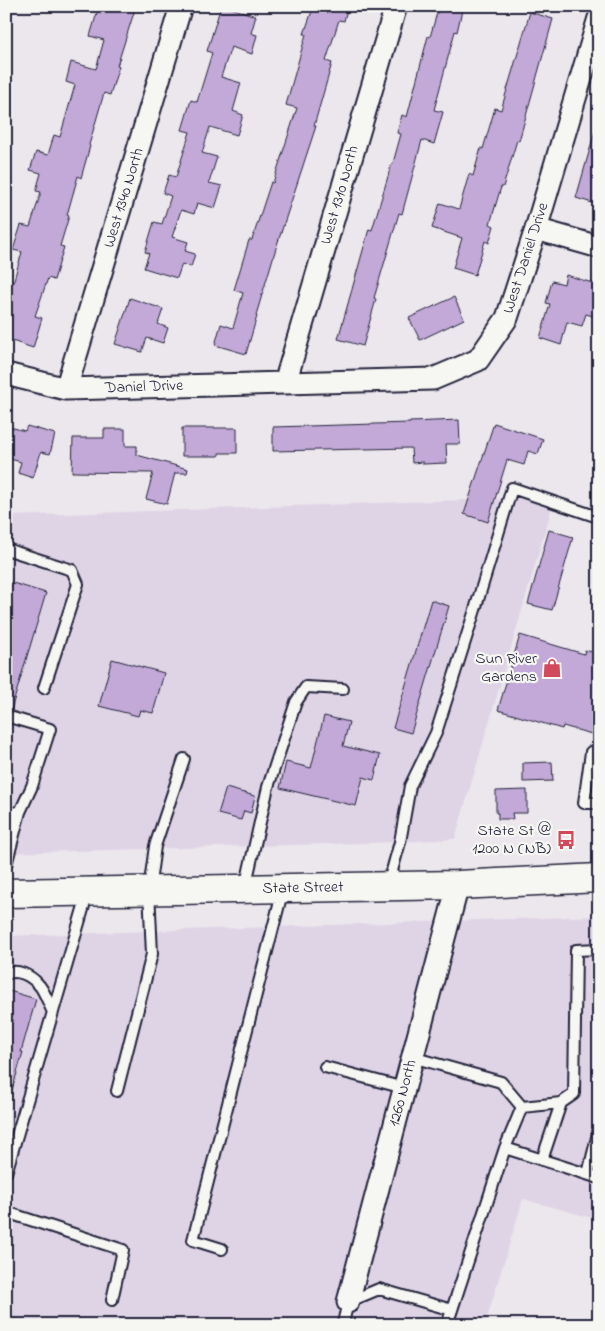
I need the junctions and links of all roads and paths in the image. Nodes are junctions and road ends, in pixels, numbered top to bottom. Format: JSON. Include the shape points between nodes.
{"nodes":[{"id":1,"x":181,"y":6,"type":"edge"},
{"id":2,"x":396,"y":6,"type":"edge"},
{"id":3,"x":599,"y":18,"type":"edge"},
{"id":4,"x":536,"y":229,"type":"junction"},
{"id":5,"x":599,"y":247,"type":"edge"},
{"id":6,"x":6,"y":374,"type":"edge"},
{"id":7,"x":285,"y":383,"type":"junction"},
{"id":8,"x":66,"y":389,"type":"junction"},
{"id":9,"x":592,"y":516,"type":"dead end"},
{"id":10,"x":6,"y":548,"type":"edge"},
{"id":11,"x":44,"y":688,"type":"dead end"},
{"id":12,"x":343,"y":689,"type":"dead end"},
{"id":13,"x":6,"y":716,"type":"edge"},
{"id":14,"x":599,"y":753,"type":"edge"},
{"id":15,"x":184,"y":759,"type":"dead end"},
{"id":16,"x":599,"y":803,"type":"edge"},
{"id":17,"x":20,"y":812,"type":"junction"},
{"id":18,"x":6,"y":813,"type":"edge"},
{"id":19,"x":6,"y":864,"type":"edge"},
{"id":20,"x":599,"y":878,"type":"edge"},
{"id":21,"x":458,"y":885,"type":"junction"},
{"id":22,"x":388,"y":886,"type":"junction"},
{"id":23,"x":283,"y":888,"type":"junction"},
{"id":24,"x":245,"y":889,"type":"junction"},
{"id":25,"x":149,"y":890,"type":"junction"},
{"id":26,"x":88,"y":891,"type":"junction"},
{"id":27,"x":6,"y":893,"type":"edge"},
{"id":28,"x":599,"y":950,"type":"edge"},
{"id":29,"x":6,"y":974,"type":"edge"},
{"id":30,"x":53,"y":1012,"type":"junction"},
{"id":31,"x":412,"y":1057,"type":"junction"},
{"id":32,"x":325,"y":1067,"type":"dead end"},
{"id":33,"x":404,"y":1088,"type":"junction"},
{"id":34,"x":117,"y":1091,"type":"dead end"},
{"id":35,"x":561,"y":1103,"type":"junction"},
{"id":36,"x":522,"y":1107,"type":"junction"},
{"id":37,"x":599,"y":1129,"type":"edge"},
{"id":38,"x":505,"y":1148,"type":"junction"},
{"id":39,"x":542,"y":1160,"type":"junction"},
{"id":40,"x":6,"y":1173,"type":"edge"},
{"id":41,"x":588,"y":1174,"type":"junction"},
{"id":42,"x":599,"y":1178,"type":"edge"},
{"id":43,"x":6,"y":1212,"type":"edge"},
{"id":44,"x":222,"y":1249,"type":"dead end"},
{"id":45,"x":112,"y":1300,"type":"dead end"},
{"id":46,"x":348,"y":1302,"type":"junction"},
{"id":47,"x":452,"y":1310,"type":"junction"},
{"id":48,"x":344,"y":1324,"type":"edge"},
{"id":49,"x":448,"y":1325,"type":"edge"}],
"edges":[{"from":1,"to":8,"type":"street","name":"West 1340 North"},
{"from":2,"to":7,"type":"street","name":"West 1310 North"},
{"from":3,"to":4,"type":"street","name":"West Daniel Drive"},
{"from":4,"to":5,"type":"street"},
{"from":4,"to":7,"type":"street","name":"West Daniel Drive","via":[[507,318],[478,360],[434,379]]},
{"from":6,"to":8,"type":"street","name":"Daniel Drive"},
{"from":7,"to":8,"type":"street","name":"Daniel Drive"},
{"from":9,"to":22,"type":"lane","via":[[512,488],[436,733],[410,786]]},
{"from":10,"to":11,"type":"lane","via":[[72,570],[78,584]]},
{"from":12,"to":24,"type":"lane","via":[[306,687],[296,702],[268,787]]},
{"from":13,"to":17,"type":"lane","via":[[50,729]]},
{"from":14,"to":16,"type":"lane","via":[[591,752],[584,803]]},
{"from":15,"to":25,"type":"lane","via":[[154,846]]},
{"from":17,"to":18,"type":"lane"},
{"from":17,"to":19,"type":"lane"},
{"from":20,"to":21,"type":"main road","name":"State Street"},
{"from":21,"to":22,"type":"main road","name":"State Street"},
{"from":21,"to":31,"type":"street","name":"1260 North"},
{"from":22,"to":23,"type":"main road","name":"State Street"},
{"from":23,"to":24,"type":"main road","name":"State Street"},
{"from":23,"to":44,"type":"lane","via":[[193,1240]]},
{"from":24,"to":25,"type":"main road","name":"State Street"},
{"from":25,"to":26,"type":"main road","name":"State Street"},
{"from":25,"to":34,"type":"lane","via":[[152,954]]},
{"from":26,"to":27,"type":"main road","name":"State Street"},
{"from":26,"to":30,"type":"lane"},
{"from":28,"to":35,"type":"lane","via":[[576,950],[574,1094]]},
{"from":29,"to":30,"type":"lane","via":[[24,973],[40,985]]},
{"from":30,"to":40,"type":"lane"},
{"from":31,"to":33,"type":"street","name":"1260 North"},
{"from":31,"to":36,"type":"lane","via":[[501,1082]]},
{"from":32,"to":33,"type":"lane"},
{"from":33,"to":46,"type":"street","name":"1260 North"},
{"from":35,"to":36,"type":"lane"},
{"from":35,"to":39,"type":"lane"},
{"from":36,"to":38,"type":"lane"},
{"from":37,"to":41,"type":"lane"},
{"from":38,"to":39,"type":"lane"},
{"from":38,"to":47,"type":"lane"},
{"from":39,"to":41,"type":"lane"},
{"from":41,"to":42,"type":"lane"},
{"from":43,"to":45,"type":"lane","via":[[123,1250]]},
{"from":46,"to":47,"type":"lane","via":[[379,1289]]},
{"from":46,"to":48,"type":"lane"},
{"from":47,"to":49,"type":"lane"}]}
